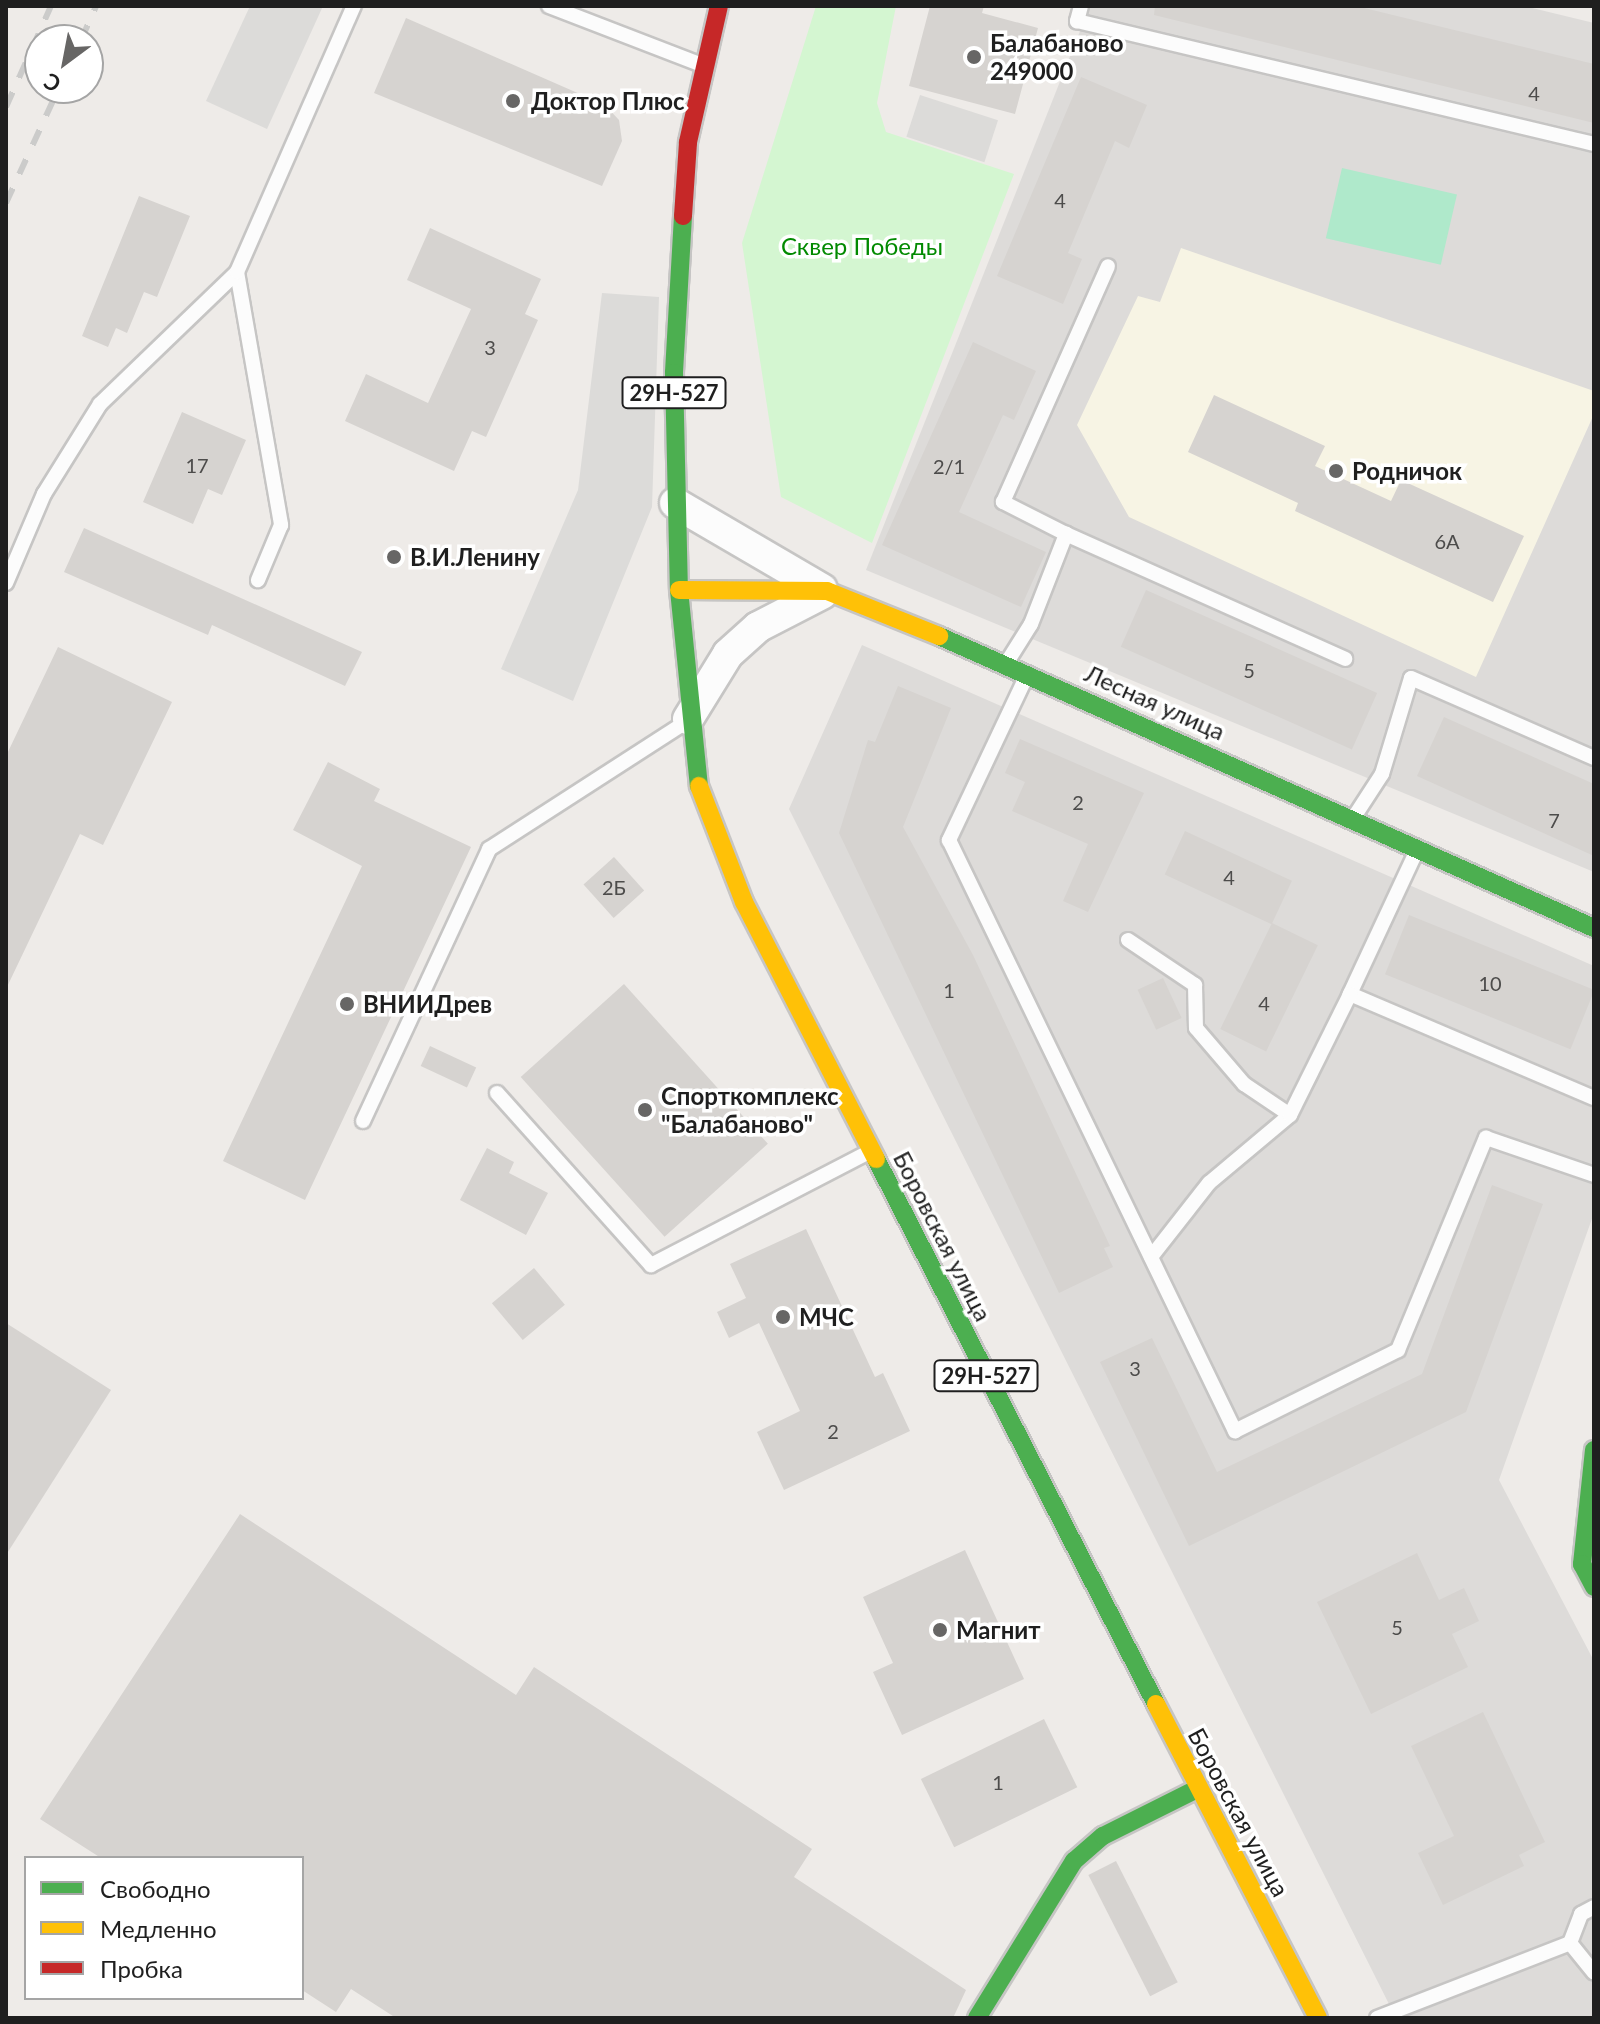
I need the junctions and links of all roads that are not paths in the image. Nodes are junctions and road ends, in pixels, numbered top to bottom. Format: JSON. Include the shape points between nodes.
{"nodes":[{"id":1,"x":354,"y":6,"type":"edge"},
{"id":2,"x":549,"y":6,"type":"edge"},
{"id":3,"x":719,"y":6,"type":"edge"},
{"id":4,"x":1081,"y":6,"type":"edge"},
{"id":5,"x":704,"y":66,"type":"junction"},
{"id":6,"x":1594,"y":144,"type":"edge"},
{"id":7,"x":1108,"y":266,"type":"dead end"},
{"id":8,"x":237,"y":272,"type":"junction"},
{"id":9,"x":675,"y":503,"type":"junction"},
{"id":10,"x":1066,"y":534,"type":"junction"},
{"id":11,"x":258,"y":580,"type":"dead end"},
{"id":12,"x":6,"y":583,"type":"edge"},
{"id":13,"x":679,"y":590,"type":"junction"},
{"id":14,"x":827,"y":591,"type":"junction"},
{"id":15,"x":1345,"y":659,"type":"dead end"},
{"id":16,"x":1007,"y":663,"type":"junction"},
{"id":17,"x":1028,"y":671,"type":"junction"},
{"id":18,"x":687,"y":721,"type":"junction"},
{"id":19,"x":1594,"y":758,"type":"edge"},
{"id":20,"x":1353,"y":819,"type":"junction"},
{"id":21,"x":1417,"y":849,"type":"junction"},
{"id":22,"x":1594,"y":928,"type":"edge"},
{"id":23,"x":1128,"y":940,"type":"dead end"},
{"id":24,"x":1350,"y":994,"type":"junction"},
{"id":25,"x":497,"y":1093,"type":"dead end"},
{"id":26,"x":1594,"y":1098,"type":"edge"},
{"id":27,"x":1290,"y":1115,"type":"junction"},
{"id":28,"x":363,"y":1121,"type":"dead end"},
{"id":29,"x":873,"y":1150,"type":"junction"},
{"id":30,"x":1594,"y":1175,"type":"edge"},
{"id":31,"x":1151,"y":1257,"type":"junction"},
{"id":32,"x":1594,"y":1450,"type":"edge"},
{"id":33,"x":1594,"y":1587,"type":"edge"},
{"id":34,"x":1199,"y":1788,"type":"junction"},
{"id":35,"x":1594,"y":1907,"type":"edge"},
{"id":36,"x":1570,"y":1943,"type":"junction"},
{"id":37,"x":1594,"y":1973,"type":"edge"},
{"id":38,"x":977,"y":2018,"type":"edge"},
{"id":39,"x":1318,"y":2018,"type":"edge"},
{"id":40,"x":1377,"y":2018,"type":"edge"}],
"edges":[{"from":1,"to":8,"type":"lane"},
{"from":2,"to":5,"type":"lane"},
{"from":3,"to":5,"type":"main road","number":"29Н-527"},
{"from":4,"to":6,"type":"lane","via":[[1077,21]]},
{"from":5,"to":9,"type":"main road","number":"29Н-527","via":[[680,204]]},
{"from":7,"to":10,"type":"lane","via":[[1003,502]]},
{"from":8,"to":11,"type":"lane","via":[[281,525]]},
{"from":8,"to":12,"type":"lane","via":[[100,404],[44,494]]},
{"from":9,"to":13,"type":"main road","number":"29Н-527"},
{"from":9,"to":14,"type":"street"},
{"from":10,"to":15,"type":"lane"},
{"from":10,"to":16,"type":"lane","via":[[1031,624]]},
{"from":13,"to":14,"type":"main road","name":"Лесная улица"},
{"from":13,"to":18,"type":"main road","number":"29Н-527"},
{"from":14,"to":16,"type":"main road","name":"Лесная улица"},
{"from":14,"to":18,"type":"street","via":[[758,627],[728,654]]},
{"from":16,"to":17,"type":"main road","name":"Лесная улица"},
{"from":17,"to":20,"type":"main road","name":"Лесная улица"},
{"from":17,"to":31,"type":"lane","via":[[949,840]]},
{"from":18,"to":28,"type":"lane","via":[[489,849]]},
{"from":18,"to":29,"type":"main road","name":"Боровская улица","number":"29Н-527","via":[[708,818],[744,902]]},
{"from":19,"to":20,"type":"lane","via":[[1411,678],[1382,774]]},
{"from":20,"to":21,"type":"main road","name":"Лесная улица"},
{"from":21,"to":22,"type":"main road","name":"Лесная улица"},
{"from":21,"to":24,"type":"lane"},
{"from":23,"to":27,"type":"lane","via":[[1195,985],[1196,1028],[1244,1084]]},
{"from":24,"to":26,"type":"lane"},
{"from":24,"to":27,"type":"lane"},
{"from":25,"to":29,"type":"lane","via":[[651,1265]]},
{"from":27,"to":31,"type":"lane","via":[[1209,1183]]},
{"from":29,"to":34,"type":"main road","name":"Боровская улица","number":"29Н-527"},
{"from":30,"to":31,"type":"lane","via":[[1486,1138],[1398,1350],[1235,1431]]},
{"from":32,"to":33,"type":"main road","via":[[1582,1564]]},
{"from":34,"to":38,"type":"main road","via":[[1103,1836],[1074,1861]]},
{"from":34,"to":39,"type":"main road","name":"Боровская улица","number":"29Н-527"},
{"from":35,"to":36,"type":"lane","via":[[1581,1914]]},
{"from":36,"to":37,"type":"lane"},
{"from":36,"to":40,"type":"lane"}]}
